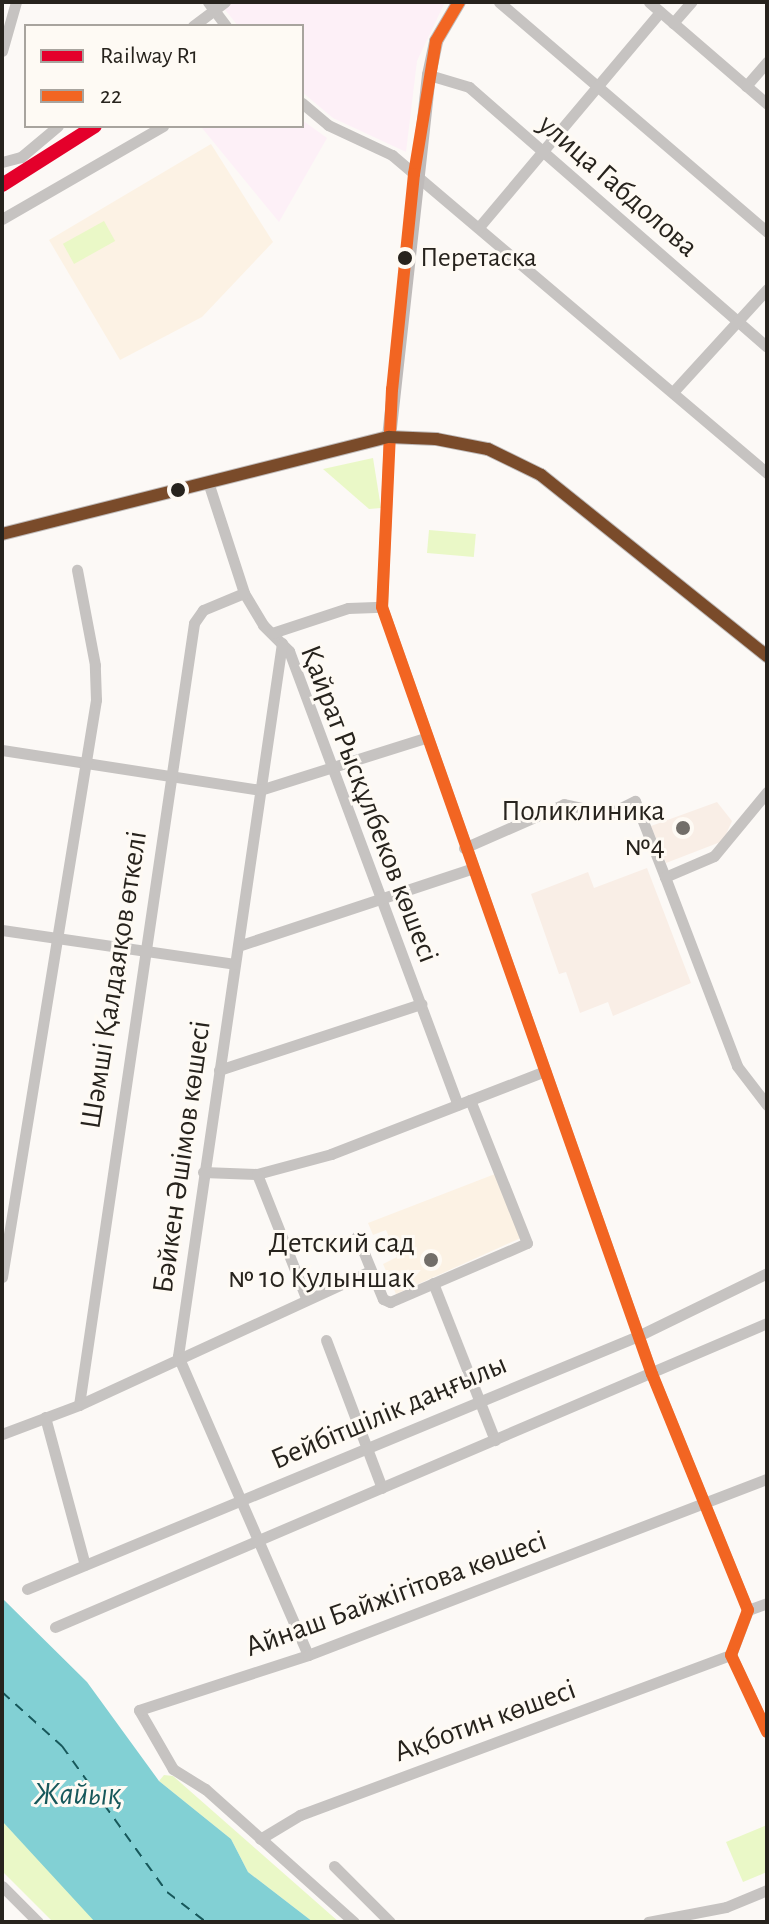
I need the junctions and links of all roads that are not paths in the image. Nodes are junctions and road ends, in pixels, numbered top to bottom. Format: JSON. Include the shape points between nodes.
{"nodes":[{"id":1,"x":16,"y":2,"type":"edge"},
{"id":2,"x":225,"y":2,"type":"edge"},
{"id":3,"x":459,"y":2,"type":"edge"},
{"id":4,"x":499,"y":2,"type":"edge"},
{"id":5,"x":649,"y":2,"type":"edge"},
{"id":6,"x":691,"y":2,"type":"edge"},
{"id":7,"x":211,"y":7,"type":"edge"},
{"id":8,"x":660,"y":12,"type":"junction"},
{"id":9,"x":673,"y":23,"type":"junction"},
{"id":10,"x":195,"y":24,"type":"edge"},
{"id":11,"x":224,"y":24,"type":"edge"},
{"id":12,"x":2,"y":51,"type":"edge"},
{"id":13,"x":767,"y":62,"type":"edge"},
{"id":14,"x":429,"y":75,"type":"junction"},
{"id":15,"x":596,"y":85,"type":"junction"},
{"id":16,"x":746,"y":86,"type":"junction"},
{"id":17,"x":767,"y":104,"type":"edge"},
{"id":18,"x":304,"y":105,"type":"edge"},
{"id":19,"x":56,"y":128,"type":"edge"},
{"id":20,"x":160,"y":128,"type":"edge"},
{"id":21,"x":542,"y":151,"type":"junction"},
{"id":22,"x":2,"y":162,"type":"edge"},
{"id":23,"x":414,"y":174,"type":"junction"},
{"id":24,"x":2,"y":219,"type":"edge"},
{"id":25,"x":479,"y":227,"type":"junction"},
{"id":26,"x":767,"y":232,"type":"edge"},
{"id":27,"x":767,"y":289,"type":"edge"},
{"id":28,"x":737,"y":322,"type":"junction"},
{"id":29,"x":767,"y":347,"type":"edge"},
{"id":30,"x":673,"y":392,"type":"junction"},
{"id":31,"x":389,"y":437,"type":"junction"},
{"id":32,"x":767,"y":473,"type":"edge"},
{"id":33,"x":208,"y":482,"type":"junction"},
{"id":34,"x":2,"y":534,"type":"edge"},
{"id":35,"x":77,"y":570,"type":"dead end"},
{"id":36,"x":244,"y":593,"type":"junction"},
{"id":37,"x":382,"y":607,"type":"junction"},
{"id":38,"x":272,"y":633,"type":"junction"},
{"id":39,"x":282,"y":643,"type":"junction"},
{"id":40,"x":767,"y":656,"type":"edge"},
{"id":41,"x":425,"y":738,"type":"junction"},
{"id":42,"x":2,"y":750,"type":"edge"},
{"id":43,"x":86,"y":762,"type":"junction"},
{"id":44,"x":334,"y":769,"type":"junction"},
{"id":45,"x":170,"y":775,"type":"junction"},
{"id":46,"x":260,"y":790,"type":"junction"},
{"id":47,"x":767,"y":792,"type":"edge"},
{"id":48,"x":464,"y":848,"type":"junction"},
{"id":49,"x":471,"y":869,"type":"junction"},
{"id":50,"x":665,"y":877,"type":"junction"},
{"id":51,"x":383,"y":900,"type":"junction"},
{"id":52,"x":2,"y":930,"type":"edge"},
{"id":53,"x":56,"y":939,"type":"junction"},
{"id":54,"x":238,"y":946,"type":"junction"},
{"id":55,"x":143,"y":950,"type":"junction"},
{"id":56,"x":235,"y":964,"type":"junction"},
{"id":57,"x":421,"y":1004,"type":"junction"},
{"id":58,"x":219,"y":1070,"type":"junction"},
{"id":59,"x":545,"y":1071,"type":"junction"},
{"id":60,"x":470,"y":1100,"type":"junction"},
{"id":61,"x":458,"y":1105,"type":"junction"},
{"id":62,"x":767,"y":1105,"type":"edge"},
{"id":63,"x":203,"y":1172,"type":"junction"},
{"id":64,"x":257,"y":1174,"type":"junction"},
{"id":65,"x":357,"y":1236,"type":"dead end"},
{"id":66,"x":371,"y":1271,"type":"junction"},
{"id":67,"x":767,"y":1273,"type":"edge"},
{"id":68,"x":2,"y":1277,"type":"edge"},
{"id":69,"x":433,"y":1283,"type":"junction"},
{"id":70,"x":306,"y":1298,"type":"junction"},
{"id":71,"x":767,"y":1323,"type":"edge"},
{"id":72,"x":638,"y":1336,"type":"junction"},
{"id":73,"x":326,"y":1340,"type":"dead end"},
{"id":74,"x":178,"y":1356,"type":"junction"},
{"id":75,"x":652,"y":1374,"type":"junction"},
{"id":76,"x":478,"y":1398,"type":"junction"},
{"id":77,"x":79,"y":1405,"type":"junction"},
{"id":78,"x":45,"y":1417,"type":"junction"},
{"id":79,"x":2,"y":1434,"type":"edge"},
{"id":80,"x":495,"y":1440,"type":"junction"},
{"id":81,"x":365,"y":1447,"type":"junction"},
{"id":82,"x":767,"y":1479,"type":"edge"},
{"id":83,"x":382,"y":1488,"type":"junction"},
{"id":84,"x":240,"y":1502,"type":"junction"},
{"id":85,"x":705,"y":1506,"type":"junction"},
{"id":86,"x":258,"y":1540,"type":"junction"},
{"id":87,"x":85,"y":1565,"type":"junction"},
{"id":88,"x":27,"y":1589,"type":"dead end"},
{"id":89,"x":767,"y":1603,"type":"edge"},
{"id":90,"x":748,"y":1610,"type":"junction"},
{"id":91,"x":55,"y":1627,"type":"dead end"},
{"id":92,"x":308,"y":1655,"type":"junction"},
{"id":93,"x":731,"y":1655,"type":"junction"},
{"id":94,"x":767,"y":1732,"type":"edge"},
{"id":95,"x":260,"y":1839,"type":"junction"},
{"id":96,"x":334,"y":1866,"type":"dead end"},
{"id":97,"x":2,"y":1886,"type":"edge"},
{"id":98,"x":767,"y":1890,"type":"edge"},
{"id":99,"x":38,"y":1922,"type":"edge"},
{"id":100,"x":354,"y":1922,"type":"edge"},
{"id":101,"x":390,"y":1922,"type":"edge"},
{"id":102,"x":648,"y":1922,"type":"edge"}],
"edges":[{"from":1,"to":12,"type":"street"},
{"from":2,"to":7,"type":"street"},
{"from":3,"to":14,"type":"main road","via":[[436,41]]},
{"from":4,"to":15,"type":"street"},
{"from":5,"to":8,"type":"street"},
{"from":6,"to":9,"type":"street"},
{"from":7,"to":10,"type":"street"},
{"from":7,"to":11,"type":"street"},
{"from":8,"to":9,"type":"street"},
{"from":8,"to":15,"type":"street"},
{"from":9,"to":16,"type":"street"},
{"from":13,"to":16,"type":"street"},
{"from":14,"to":21,"type":"street","name":"улица Габдолова","via":[[469,87]]},
{"from":14,"to":23,"type":"main road"},
{"from":15,"to":21,"type":"street"},
{"from":15,"to":26,"type":"street"},
{"from":16,"to":17,"type":"street"},
{"from":18,"to":23,"type":"street","via":[[328,125],[392,155]]},
{"from":19,"to":22,"type":"street","via":[[21,157]]},
{"from":20,"to":24,"type":"street"},
{"from":21,"to":25,"type":"street"},
{"from":21,"to":28,"type":"street","name":"улица Габдолова"},
{"from":23,"to":25,"type":"street"},
{"from":23,"to":31,"type":"main road"},
{"from":25,"to":30,"type":"street"},
{"from":27,"to":28,"type":"street"},
{"from":28,"to":29,"type":"street","name":"улица Габдолова"},
{"from":28,"to":30,"type":"street"},
{"from":30,"to":32,"type":"street"},
{"from":31,"to":33,"type":"main road"},
{"from":31,"to":37,"type":"street"},
{"from":31,"to":40,"type":"main road","via":[[488,449],[517,460]]},
{"from":33,"to":34,"type":"main road"},
{"from":33,"to":36,"type":"street","name":"Қайрат Рысқұлбеков көшесі"},
{"from":35,"to":43,"type":"street","via":[[95,665]]},
{"from":36,"to":38,"type":"street","name":"Қайрат Рысқұлбеков көшесі"},
{"from":36,"to":45,"type":"street","name":"Шәмші Қалдаяқов өткелі","via":[[203,610],[194,623]]},
{"from":37,"to":38,"type":"street","via":[[348,608]]},
{"from":37,"to":41,"type":"street"},
{"from":38,"to":39,"type":"street","name":"Қайрат Рысқұлбеков көшесі"},
{"from":39,"to":44,"type":"street","name":"Қайрат Рысқұлбеков көшесі"},
{"from":39,"to":46,"type":"street","name":"Бәйкен Әшімов көшесі"},
{"from":41,"to":44,"type":"street"},
{"from":41,"to":48,"type":"street"},
{"from":42,"to":43,"type":"street"},
{"from":43,"to":45,"type":"street"},
{"from":43,"to":53,"type":"street"},
{"from":44,"to":46,"type":"street"},
{"from":44,"to":51,"type":"street","name":"Қайрат Рысқұлбеков көшесі"},
{"from":45,"to":46,"type":"street"},
{"from":45,"to":55,"type":"street","name":"Шәмші Қалдаяқов өткелі"},
{"from":46,"to":54,"type":"street","name":"Бәйкен Әшімов көшесі"},
{"from":47,"to":50,"type":"street","via":[[714,856]]},
{"from":48,"to":49,"type":"street"},
{"from":48,"to":50,"type":"street","via":[[564,804],[609,814],[635,801]]},
{"from":49,"to":51,"type":"street"},
{"from":49,"to":59,"type":"street"},
{"from":50,"to":62,"type":"street","via":[[737,1066]]},
{"from":51,"to":54,"type":"street"},
{"from":51,"to":57,"type":"street","name":"Қайрат Рысқұлбеков көшесі"},
{"from":52,"to":53,"type":"street"},
{"from":53,"to":55,"type":"street"},
{"from":53,"to":68,"type":"street"},
{"from":54,"to":56,"type":"street","name":"Бәйкен Әшімов көшесі"},
{"from":55,"to":56,"type":"street"},
{"from":55,"to":77,"type":"street","name":"Шәмші Қалдаяқов өткелі"},
{"from":56,"to":58,"type":"street","name":"Бәйкен Әшімов көшесі"},
{"from":57,"to":58,"type":"street"},
{"from":57,"to":61,"type":"street","name":"Қайрат Рысқұлбеков көшесі"},
{"from":58,"to":63,"type":"street","name":"Бәйкен Әшімов көшесі"},
{"from":59,"to":60,"type":"street"},
{"from":59,"to":72,"type":"street"},
{"from":60,"to":61,"type":"street"},
{"from":60,"to":69,"type":"street","via":[[527,1243]]},
{"from":61,"to":64,"type":"street","via":[[331,1154]]},
{"from":63,"to":64,"type":"street"},
{"from":63,"to":74,"type":"street","name":"Бәйкен Әшімов көшесі"},
{"from":64,"to":70,"type":"street"},
{"from":65,"to":66,"type":"street"},
{"from":66,"to":69,"type":"street","via":[[387,1302]]},
{"from":66,"to":70,"type":"street"},
{"from":67,"to":72,"type":"street","name":"Бейбітшілік даңғылы"},
{"from":69,"to":76,"type":"street"},
{"from":70,"to":74,"type":"street"},
{"from":71,"to":75,"type":"street"},
{"from":72,"to":75,"type":"street"},
{"from":72,"to":76,"type":"street","name":"Бейбітшілік даңғылы"},
{"from":73,"to":81,"type":"street"},
{"from":74,"to":77,"type":"street"},
{"from":74,"to":84,"type":"street"},
{"from":75,"to":80,"type":"street"},
{"from":75,"to":85,"type":"street"},
{"from":76,"to":80,"type":"street"},
{"from":76,"to":81,"type":"street","name":"Бейбітшілік даңғылы"},
{"from":77,"to":78,"type":"street"},
{"from":78,"to":79,"type":"street"},
{"from":78,"to":87,"type":"street"},
{"from":80,"to":83,"type":"street"},
{"from":81,"to":83,"type":"street"},
{"from":81,"to":84,"type":"street","name":"Бейбітшілік даңғылы"},
{"from":82,"to":85,"type":"street","name":"Айнаш Байжігітова көшесі"},
{"from":83,"to":86,"type":"street"},
{"from":84,"to":86,"type":"street"},
{"from":84,"to":87,"type":"street","name":"Бейбітшілік даңғылы"},
{"from":85,"to":90,"type":"street"},
{"from":85,"to":92,"type":"street","name":"Айнаш Байжігітова көшесі"},
{"from":86,"to":91,"type":"street"},
{"from":86,"to":92,"type":"street"},
{"from":87,"to":88,"type":"street","name":"Бейбітшілік даңғылы"},
{"from":89,"to":90,"type":"street"},
{"from":90,"to":93,"type":"street"},
{"from":92,"to":95,"type":"street","name":"Айнаш Байжігітова көшесі","via":[[139,1710],[173,1769],[205,1789]]},
{"from":93,"to":94,"type":"street"},
{"from":93,"to":95,"type":"street","name":"Ақботин көшесі","via":[[300,1815]]},
{"from":95,"to":100,"type":"street"},
{"from":96,"to":101,"type":"street"},
{"from":97,"to":99,"type":"street"},
{"from":98,"to":102,"type":"street","via":[[726,1907]]}]}
